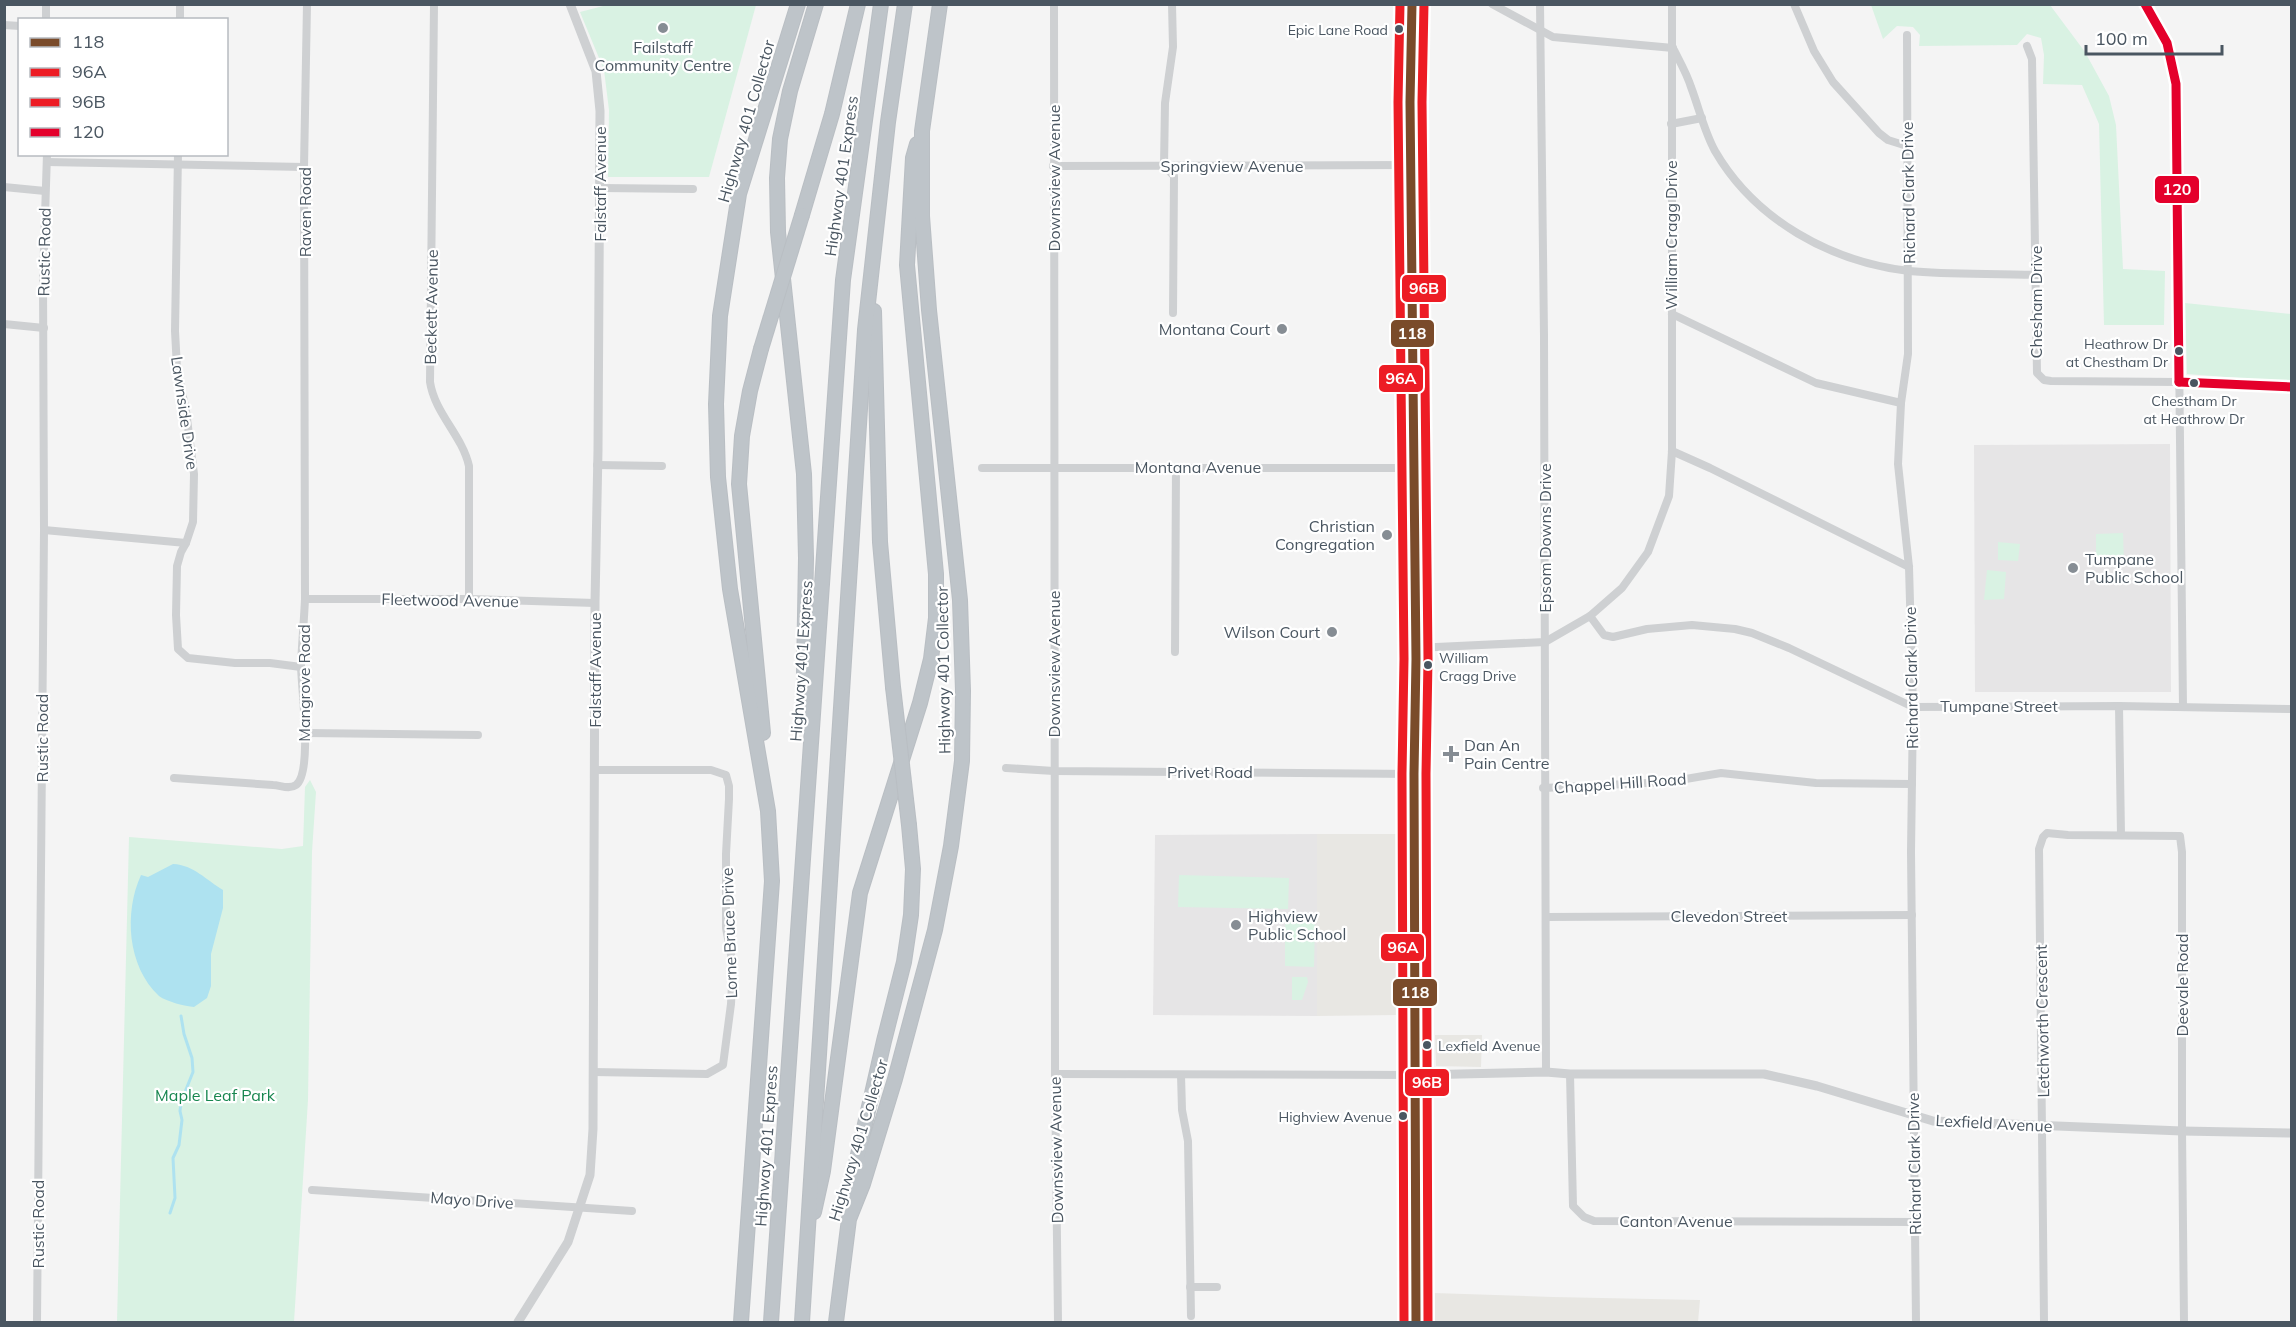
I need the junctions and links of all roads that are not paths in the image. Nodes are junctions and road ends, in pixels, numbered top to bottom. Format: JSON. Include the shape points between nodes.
{"nodes":[{"id":1,"x":307,"y":4,"type":"edge"},
{"id":2,"x":434,"y":4,"type":"edge"},
{"id":3,"x":570,"y":4,"type":"edge"},
{"id":4,"x":798,"y":4,"type":"edge"},
{"id":5,"x":816,"y":4,"type":"edge"},
{"id":6,"x":858,"y":4,"type":"edge"},
{"id":7,"x":881,"y":4,"type":"edge"},
{"id":8,"x":905,"y":4,"type":"edge"},
{"id":9,"x":940,"y":4,"type":"edge"},
{"id":10,"x":1054,"y":4,"type":"edge"},
{"id":11,"x":1172,"y":4,"type":"edge"},
{"id":12,"x":1412,"y":4,"type":"edge"},
{"id":13,"x":1492,"y":4,"type":"edge"},
{"id":14,"x":1540,"y":4,"type":"edge"},
{"id":15,"x":1672,"y":4,"type":"edge"},
{"id":16,"x":1794,"y":4,"type":"edge"},
{"id":17,"x":2145,"y":4,"type":"edge"},
{"id":18,"x":1541,"y":31,"type":"junction"},
{"id":19,"x":1907,"y":35,"type":"dead end"},
{"id":20,"x":2027,"y":46,"type":"dead end"},
{"id":21,"x":1673,"y":48,"type":"junction"},
{"id":22,"x":1702,"y":118,"type":"junction"},
{"id":23,"x":1671,"y":124,"type":"junction"},
{"id":24,"x":922,"y":130,"type":"junction"},
{"id":25,"x":1906,"y":146,"type":"junction"},
{"id":26,"x":47,"y":158,"type":"edge"},
{"id":27,"x":178,"y":159,"type":"edge"},
{"id":28,"x":1411,"y":165,"type":"junction"},
{"id":29,"x":1053,"y":166,"type":"junction"},
{"id":30,"x":1164,"y":166,"type":"junction"},
{"id":31,"x":304,"y":167,"type":"junction"},
{"id":32,"x":4,"y":187,"type":"edge"},
{"id":33,"x":601,"y":188,"type":"junction"},
{"id":34,"x":693,"y":189,"type":"dead end"},
{"id":35,"x":45,"y":191,"type":"junction"},
{"id":36,"x":872,"y":261,"type":"junction"},
{"id":37,"x":1909,"y":271,"type":"junction"},
{"id":38,"x":2037,"y":275,"type":"junction"},
{"id":39,"x":1173,"y":313,"type":"dead end"},
{"id":40,"x":1672,"y":314,"type":"junction"},
{"id":41,"x":4,"y":324,"type":"edge"},
{"id":42,"x":44,"y":328,"type":"junction"},
{"id":43,"x":2179,"y":382,"type":"junction"},
{"id":44,"x":2292,"y":387,"type":"edge"},
{"id":45,"x":1900,"y":403,"type":"junction"},
{"id":46,"x":304,"y":420,"type":"joint"},
{"id":47,"x":1672,"y":451,"type":"junction"},
{"id":48,"x":597,"y":465,"type":"junction"},
{"id":49,"x":662,"y":466,"type":"dead end"},
{"id":50,"x":1176,"y":467,"type":"junction"},
{"id":51,"x":982,"y":468,"type":"dead end"},
{"id":52,"x":1413,"y":468,"type":"junction"},
{"id":53,"x":1054,"y":469,"type":"junction"},
{"id":54,"x":44,"y":530,"type":"junction"},
{"id":55,"x":186,"y":543,"type":"junction"},
{"id":56,"x":1909,"y":567,"type":"junction"},
{"id":57,"x":305,"y":599,"type":"junction"},
{"id":58,"x":469,"y":599,"type":"junction"},
{"id":59,"x":594,"y":603,"type":"junction"},
{"id":60,"x":1590,"y":616,"type":"junction"},
{"id":61,"x":1545,"y":642,"type":"junction"},
{"id":62,"x":1415,"y":648,"type":"junction"},
{"id":63,"x":1174,"y":652,"type":"dead end"},
{"id":64,"x":301,"y":667,"type":"junction"},
{"id":65,"x":2119,"y":706,"type":"junction"},
{"id":66,"x":1912,"y":707,"type":"junction"},
{"id":67,"x":2182,"y":707,"type":"junction"},
{"id":68,"x":2292,"y":709,"type":"edge"},
{"id":69,"x":812,"y":732,"type":"junction"},
{"id":70,"x":306,"y":733,"type":"junction"},
{"id":71,"x":478,"y":735,"type":"dead end"},
{"id":72,"x":1006,"y":768,"type":"dead end"},
{"id":73,"x":595,"y":770,"type":"junction"},
{"id":74,"x":1054,"y":771,"type":"junction"},
{"id":75,"x":1414,"y":774,"type":"junction"},
{"id":76,"x":174,"y":778,"type":"dead end"},
{"id":77,"x":1912,"y":784,"type":"junction"},
{"id":78,"x":1544,"y":788,"type":"junction"},
{"id":79,"x":768,"y":810,"type":"junction"},
{"id":80,"x":2121,"y":835,"type":"junction"},
{"id":81,"x":1912,"y":915,"type":"junction"},
{"id":82,"x":1546,"y":917,"type":"junction"},
{"id":83,"x":593,"y":1072,"type":"junction"},
{"id":84,"x":1546,"y":1072,"type":"junction"},
{"id":85,"x":1054,"y":1074,"type":"junction"},
{"id":86,"x":1570,"y":1074,"type":"junction"},
{"id":87,"x":1181,"y":1075,"type":"junction"},
{"id":88,"x":1416,"y":1075,"type":"junction"},
{"id":89,"x":1913,"y":1116,"type":"junction"},
{"id":90,"x":2044,"y":1126,"type":"junction"},
{"id":91,"x":2182,"y":1131,"type":"junction"},
{"id":92,"x":2292,"y":1132,"type":"edge"},
{"id":93,"x":312,"y":1190,"type":"dead end"},
{"id":94,"x":580,"y":1207,"type":"junction"},
{"id":95,"x":852,"y":1208,"type":"junction"},
{"id":96,"x":632,"y":1211,"type":"dead end"},
{"id":97,"x":1916,"y":1222,"type":"junction"},
{"id":98,"x":806,"y":1250,"type":"junction"},
{"id":99,"x":1190,"y":1287,"type":"junction"},
{"id":100,"x":1217,"y":1287,"type":"dead end"},
{"id":101,"x":1191,"y":1316,"type":"dead end"},
{"id":102,"x":37,"y":1323,"type":"edge"},
{"id":103,"x":518,"y":1323,"type":"edge"},
{"id":104,"x":741,"y":1323,"type":"edge"},
{"id":105,"x":771,"y":1323,"type":"edge"},
{"id":106,"x":802,"y":1323,"type":"edge"},
{"id":107,"x":836,"y":1323,"type":"edge"},
{"id":108,"x":1058,"y":1323,"type":"edge"},
{"id":109,"x":1416,"y":1323,"type":"edge"},
{"id":110,"x":1916,"y":1323,"type":"edge"},
{"id":111,"x":2044,"y":1323,"type":"edge"},
{"id":112,"x":2184,"y":1323,"type":"edge"}],
"edges":[{"from":1,"to":31,"type":"street","name":"Raven Road"},
{"from":2,"to":58,"type":"street","name":"Beckett Avenue","via":[[430,382],[434,401],[466,450],[469,466]]},
{"from":3,"to":33,"type":"street","name":"Falstaff Avenue","via":[[600,91]]},
{"from":4,"to":79,"type":"highway","name":"Highway 401 Collector","via":[[739,194],[720,316],[716,404],[718,477],[730,590]]},
{"from":5,"to":69,"type":"highway","via":[[790,91],[777,178],[778,232],[804,474],[804,673]]},
{"from":6,"to":79,"type":"highway","bridge":true,"via":[[832,114],[761,349],[744,425],[739,484]]},
{"from":7,"to":69,"type":"highway","name":"Highway 401 Express","via":[[843,280]]},
{"from":8,"to":36,"type":"highway"},
{"from":9,"to":24,"type":"highway","name":"Highway 401 Collector"},
{"from":10,"to":29,"type":"street","name":"Downsview Avenue"},
{"from":11,"to":30,"type":"street","via":[[1173,47],[1165,103]]},
{"from":12,"to":28,"type":"main road"},
{"from":13,"to":18,"type":"street"},
{"from":14,"to":18,"type":"street","name":"Epsom Downs Drive"},
{"from":15,"to":21,"type":"street","name":"William Cragg Drive"},
{"from":16,"to":25,"type":"street","via":[[1814,51],[1833,82],[1879,133]]},
{"from":17,"to":43,"type":"street","via":[[2167,43],[2176,84]]},
{"from":18,"to":21,"type":"street","via":[[1553,37]]},
{"from":18,"to":61,"type":"street","name":"Epsom Downs Drive"},
{"from":19,"to":25,"type":"street","name":"Richard Clark Drive"},
{"from":20,"to":38,"type":"street","name":"Chesham Drive","via":[[2032,58]]},
{"from":21,"to":22,"type":"street"},
{"from":21,"to":23,"type":"street","name":"William Cragg Drive"},
{"from":22,"to":23,"type":"street"},
{"from":22,"to":37,"type":"street","via":[[1716,152],[1769,214],[1801,237],[1832,251]]},
{"from":23,"to":40,"type":"street","name":"William Cragg Drive"},
{"from":24,"to":95,"type":"highway","name":"Highway 401 Collector","via":[[922,216],[929,310],[960,600],[962,761],[935,930],[895,1079]]},
{"from":24,"to":98,"type":"highway","via":[[913,158],[908,265],[935,562],[936,618],[920,703],[860,893],[823,1171]]},
{"from":25,"to":37,"type":"street","name":"Richard Clark Drive"},
{"from":26,"to":27,"type":"street"},
{"from":26,"to":35,"type":"street","name":"Rustic Road"},
{"from":27,"to":31,"type":"street"},
{"from":27,"to":55,"type":"street","name":"Lawnside Drive","via":[[175,331],[194,474],[193,522]]},
{"from":28,"to":30,"type":"street","name":"Springview Avenue"},
{"from":28,"to":52,"type":"main road"},
{"from":29,"to":30,"type":"street","name":"Springview Avenue"},
{"from":29,"to":53,"type":"street","name":"Downsview Avenue"},
{"from":30,"to":39,"type":"street","via":[[1174,176]]},
{"from":31,"to":46,"type":"street","name":"Raven Road"},
{"from":32,"to":35,"type":"street"},
{"from":33,"to":34,"type":"street"},
{"from":33,"to":48,"type":"street","name":"Falstaff Avenue"},
{"from":35,"to":42,"type":"street","name":"Rustic Road"},
{"from":36,"to":95,"type":"highway","bridge":true,"via":[[880,542],[913,869],[904,962],[852,1181]]},
{"from":36,"to":98,"type":"highway","via":[[838,724]]},
{"from":37,"to":38,"type":"street"},
{"from":37,"to":45,"type":"street","name":"Richard Clark Drive","via":[[1908,354]]},
{"from":38,"to":43,"type":"street","name":"Chesham Drive","via":[[2036,366],[2044,380]]},
{"from":40,"to":45,"type":"street","via":[[1816,383]]},
{"from":40,"to":47,"type":"street","name":"William Cragg Drive"},
{"from":41,"to":42,"type":"street"},
{"from":42,"to":54,"type":"street","name":"Rustic Road"},
{"from":43,"to":44,"type":"street","name":"Chesham Drive"},
{"from":43,"to":67,"type":"street"},
{"from":45,"to":56,"type":"street","name":"Richard Clark Drive","via":[[1898,464]]},
{"from":46,"to":57,"type":"street","name":"Mangrove Road"},
{"from":47,"to":56,"type":"street"},
{"from":47,"to":60,"type":"street","name":"William Cragg Drive","via":[[1669,496],[1648,552],[1622,588]]},
{"from":48,"to":49,"type":"street"},
{"from":48,"to":59,"type":"street","name":"Falstaff Avenue"},
{"from":50,"to":52,"type":"street","name":"Montana Avenue"},
{"from":50,"to":53,"type":"street","name":"Montana Avenue"},
{"from":50,"to":63,"type":"street"},
{"from":51,"to":53,"type":"street","name":"Montana Avenue"},
{"from":52,"to":62,"type":"main road"},
{"from":53,"to":74,"type":"street","name":"Downsview Avenue"},
{"from":54,"to":55,"type":"street"},
{"from":54,"to":102,"type":"street","name":"Rustic Road"},
{"from":55,"to":64,"type":"street","name":"Lawnside Drive","via":[[176,583],[176,641],[182,654],[188,658]]},
{"from":56,"to":66,"type":"street","name":"Richard Clark Drive"},
{"from":57,"to":58,"type":"street","name":"Fleetwood Avenue"},
{"from":57,"to":64,"type":"street","name":"Mangrove Road"},
{"from":58,"to":59,"type":"street","name":"Fleetwood Avenue"},
{"from":59,"to":73,"type":"street","name":"Falstaff Avenue"},
{"from":60,"to":61,"type":"street","name":"William Cragg Drive"},
{"from":60,"to":66,"type":"street","name":"Tumpane Street","via":[[1604,635],[1613,637],[1692,625],[1752,633]]},
{"from":61,"to":62,"type":"street","name":"William Cragg Drive"},
{"from":61,"to":78,"type":"street","name":"Epsom Downs Drive"},
{"from":62,"to":75,"type":"main road"},
{"from":64,"to":70,"type":"street","name":"Mangrove Road"},
{"from":65,"to":66,"type":"street","name":"Tumpane Street"},
{"from":65,"to":67,"type":"street","name":"Tumpane Street"},
{"from":65,"to":80,"type":"street"},
{"from":66,"to":77,"type":"street","name":"Richard Clark Drive"},
{"from":67,"to":68,"type":"street","name":"Tumpane Street"},
{"from":69,"to":105,"type":"highway","name":"Highway 401 Express"},
{"from":70,"to":71,"type":"street"},
{"from":70,"to":76,"type":"street","name":"Mangrove Road","via":[[302,772],[296,785],[287,788]]},
{"from":72,"to":74,"type":"street","name":"Privet Road"},
{"from":73,"to":83,"type":"street","name":"Falstaff Avenue"},
{"from":73,"to":83,"type":"street","name":"Lorne Bruce Drive","via":[[711,770],[726,775],[726,928],[733,964],[723,1065],[707,1074]]},
{"from":74,"to":75,"type":"street","name":"Privet Road"},
{"from":74,"to":85,"type":"street","name":"Downsview Avenue"},
{"from":75,"to":88,"type":"main road"},
{"from":77,"to":78,"type":"street","name":"Chappel Hill Road","via":[[1816,783],[1721,772],[1668,782]]},
{"from":77,"to":81,"type":"street","name":"Richard Clark Drive"},
{"from":78,"to":82,"type":"street","name":"Epsom Downs Drive"},
{"from":79,"to":104,"type":"highway","name":"Highway 401 Collector","via":[[772,881]]},
{"from":80,"to":90,"type":"street","name":"Letchworth Crescent","via":[[2047,833],[2039,849]]},
{"from":80,"to":91,"type":"street","name":"Deevale Road","via":[[2180,836],[2181,840]]},
{"from":81,"to":82,"type":"street","name":"Clevedon Street"},
{"from":81,"to":89,"type":"street","name":"Richard Clark Drive"},
{"from":82,"to":84,"type":"street","name":"Epsom Downs Drive"},
{"from":83,"to":94,"type":"street","name":"Falstaff Avenue","via":[[590,1175]]},
{"from":84,"to":86,"type":"street","name":"Lexfield Avenue"},
{"from":84,"to":88,"type":"street","name":"Lexfield Avenue"},
{"from":85,"to":87,"type":"street"},
{"from":85,"to":108,"type":"street","name":"Downsview Avenue"},
{"from":86,"to":89,"type":"street","name":"Lexfield Avenue","via":[[1764,1074],[1807,1083]]},
{"from":86,"to":97,"type":"street","name":"Canton Avenue","via":[[1573,1206],[1584,1217],[1594,1221]]},
{"from":87,"to":88,"type":"street"},
{"from":87,"to":99,"type":"street","via":[[1188,1141]]},
{"from":88,"to":109,"type":"main road"},
{"from":89,"to":90,"type":"street","name":"Lexfield Avenue","via":[[1933,1121]]},
{"from":89,"to":97,"type":"street","name":"Richard Clark Drive"},
{"from":90,"to":91,"type":"street","name":"Lexfield Avenue"},
{"from":90,"to":111,"type":"street","name":"Letchworth Crescent"},
{"from":91,"to":92,"type":"street","name":"Lexfield Avenue"},
{"from":91,"to":112,"type":"street","name":"Deevale Road"},
{"from":93,"to":94,"type":"street","name":"Mayo Drive"},
{"from":94,"to":96,"type":"street","name":"Mayo Drive"},
{"from":94,"to":103,"type":"street","name":"Falstaff Avenue","via":[[568,1242]]},
{"from":95,"to":107,"type":"highway","name":"Highway 401 Collector"},
{"from":97,"to":110,"type":"street","name":"Richard Clark Drive"},
{"from":98,"to":106,"type":"highway"},
{"from":99,"to":100,"type":"street"},
{"from":99,"to":101,"type":"street"}]}
